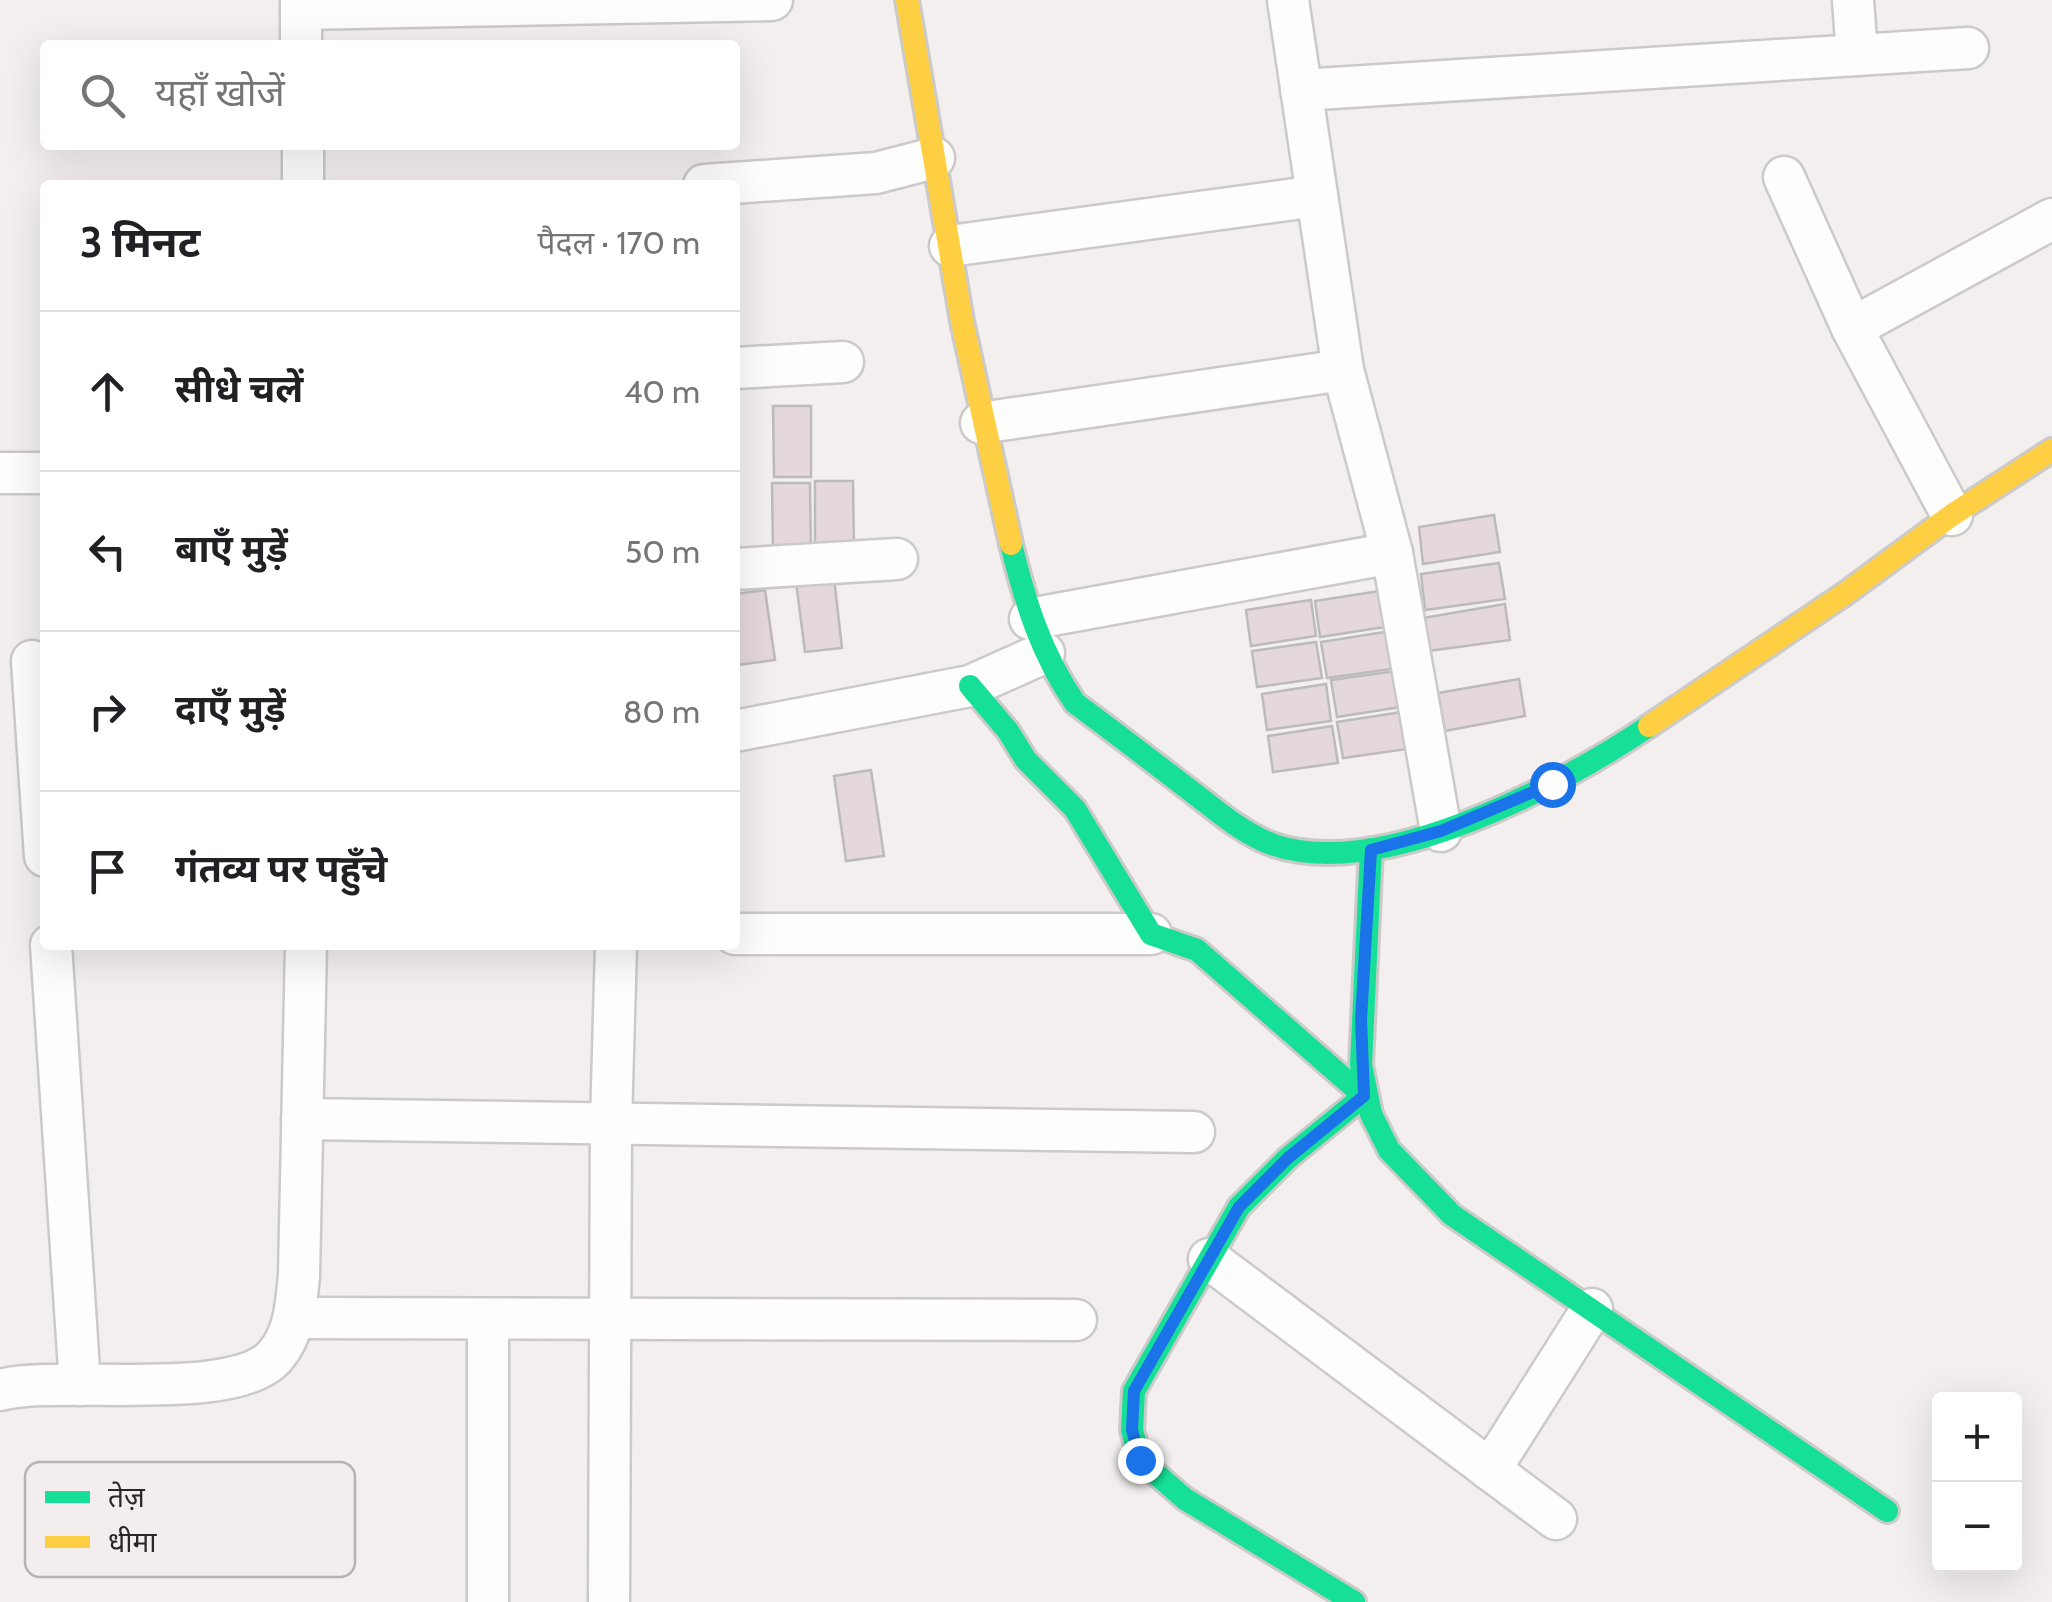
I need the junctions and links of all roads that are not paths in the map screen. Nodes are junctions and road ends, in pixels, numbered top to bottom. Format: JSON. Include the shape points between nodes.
{"nodes":[{"id":1,"x":772,"y":0,"type":"edge"},
{"id":2,"x":907,"y":0,"type":"edge"},
{"id":3,"x":1288,"y":0,"type":"edge"},
{"id":4,"x":1853,"y":0,"type":"edge"},
{"id":5,"x":301,"y":18,"type":"edge"},
{"id":6,"x":1968,"y":48,"type":"dead end"},
{"id":7,"x":1856,"y":56,"type":"junction"},
{"id":8,"x":1301,"y":90,"type":"junction"},
{"id":9,"x":302,"y":150,"type":"edge"},
{"id":10,"x":909,"y":165,"type":"junction"},
{"id":11,"x":1784,"y":176,"type":"dead end"},
{"id":12,"x":303,"y":180,"type":"edge"},
{"id":13,"x":740,"y":181,"type":"edge"},
{"id":14,"x":1317,"y":196,"type":"junction"},
{"id":15,"x":2052,"y":219,"type":"edge"},
{"id":16,"x":950,"y":246,"type":"junction"},
{"id":17,"x":1852,"y":328,"type":"junction"},
{"id":18,"x":843,"y":362,"type":"dead end"},
{"id":19,"x":740,"y":368,"type":"edge"},
{"id":20,"x":1343,"y":370,"type":"junction"},
{"id":21,"x":981,"y":423,"type":"junction"},
{"id":22,"x":2052,"y":450,"type":"edge"},
{"id":23,"x":0,"y":473,"type":"edge"},
{"id":24,"x":40,"y":473,"type":"edge"},
{"id":25,"x":1952,"y":515,"type":"junction"},
{"id":26,"x":1392,"y":554,"type":"junction"},
{"id":27,"x":897,"y":559,"type":"dead end"},
{"id":28,"x":740,"y":569,"type":"edge"},
{"id":29,"x":1030,"y":647,"type":"junction"},
{"id":30,"x":26,"y":661,"type":"edge"},
{"id":31,"x":970,"y":686,"type":"junction"},
{"id":32,"x":740,"y":730,"type":"edge"},
{"id":33,"x":40,"y":805,"type":"edge"},
{"id":34,"x":1441,"y":831,"type":"junction"},
{"id":35,"x":1371,"y":850,"type":"junction"},
{"id":36,"x":740,"y":934,"type":"edge"},
{"id":37,"x":51,"y":950,"type":"edge"},
{"id":38,"x":306,"y":950,"type":"edge"},
{"id":39,"x":616,"y":950,"type":"edge"},
{"id":40,"x":1151,"y":950,"type":"junction"},
{"id":41,"x":1197,"y":950,"type":"joint"},
{"id":42,"x":1364,"y":1096,"type":"junction"},
{"id":43,"x":302,"y":1119,"type":"junction"},
{"id":44,"x":611,"y":1123,"type":"junction"},
{"id":45,"x":1194,"y":1132,"type":"dead end"},
{"id":46,"x":1209,"y":1259,"type":"junction"},
{"id":47,"x":1592,"y":1309,"type":"junction"},
{"id":48,"x":294,"y":1318,"type":"junction"},
{"id":49,"x":488,"y":1318,"type":"junction"},
{"id":50,"x":610,"y":1319,"type":"junction"},
{"id":51,"x":1076,"y":1320,"type":"dead end"},
{"id":52,"x":80,"y":1385,"type":"junction"},
{"id":53,"x":0,"y":1390,"type":"edge"},
{"id":54,"x":1490,"y":1470,"type":"junction"},
{"id":55,"x":1887,"y":1510,"type":"dead end"},
{"id":56,"x":1556,"y":1519,"type":"dead end"},
{"id":57,"x":488,"y":1602,"type":"edge"},
{"id":58,"x":609,"y":1602,"type":"edge"},
{"id":59,"x":1354,"y":1602,"type":"edge"}],
"edges":[{"from":1,"to":5,"type":"street"},
{"from":2,"to":10,"type":"street"},
{"from":3,"to":8,"type":"street"},
{"from":4,"to":7,"type":"street"},
{"from":6,"to":7,"type":"street"},
{"from":7,"to":8,"type":"street"},
{"from":8,"to":14,"type":"street"},
{"from":9,"to":12,"type":"street"},
{"from":10,"to":13,"type":"street"},
{"from":10,"to":16,"type":"street"},
{"from":11,"to":17,"type":"street"},
{"from":14,"to":16,"type":"street"},
{"from":14,"to":20,"type":"street"},
{"from":15,"to":17,"type":"street"},
{"from":16,"to":21,"type":"street"},
{"from":17,"to":25,"type":"street"},
{"from":18,"to":19,"type":"street"},
{"from":20,"to":21,"type":"street"},
{"from":20,"to":26,"type":"street"},
{"from":21,"to":29,"type":"street"},
{"from":22,"to":25,"type":"street"},
{"from":23,"to":24,"type":"street"},
{"from":25,"to":34,"type":"street","via":[[1605,756]]},
{"from":26,"to":29,"type":"street"},
{"from":26,"to":34,"type":"street"},
{"from":27,"to":28,"type":"street"},
{"from":29,"to":31,"type":"street"},
{"from":29,"to":35,"type":"street","via":[[1075,703],[1240,828],[1303,853]]},
{"from":30,"to":33,"type":"street"},
{"from":31,"to":32,"type":"street"},
{"from":31,"to":40,"type":"street","via":[[1026,760],[1075,809]]},
{"from":34,"to":35,"type":"street"},
{"from":35,"to":42,"type":"street","via":[[1361,1020]]},
{"from":36,"to":40,"type":"street"},
{"from":37,"to":52,"type":"street"},
{"from":38,"to":43,"type":"street"},
{"from":39,"to":44,"type":"street"},
{"from":40,"to":41,"type":"street"},
{"from":41,"to":42,"type":"street"},
{"from":42,"to":46,"type":"street","via":[[1239,1207]]},
{"from":42,"to":47,"type":"street","via":[[1374,1128],[1398,1165],[1452,1215]]},
{"from":43,"to":44,"type":"street"},
{"from":43,"to":48,"type":"street"},
{"from":44,"to":45,"type":"street"},
{"from":44,"to":50,"type":"street"},
{"from":46,"to":54,"type":"street"},
{"from":46,"to":59,"type":"street","via":[[1134,1391],[1132,1430],[1140,1460],[1185,1499]]},
{"from":47,"to":54,"type":"street"},
{"from":47,"to":55,"type":"street"},
{"from":48,"to":49,"type":"street"},
{"from":48,"to":52,"type":"street","via":[[274,1359],[239,1377]]},
{"from":49,"to":50,"type":"street"},
{"from":49,"to":57,"type":"street"},
{"from":50,"to":51,"type":"street"},
{"from":50,"to":58,"type":"street"},
{"from":52,"to":53,"type":"street"},
{"from":54,"to":56,"type":"street"}]}
